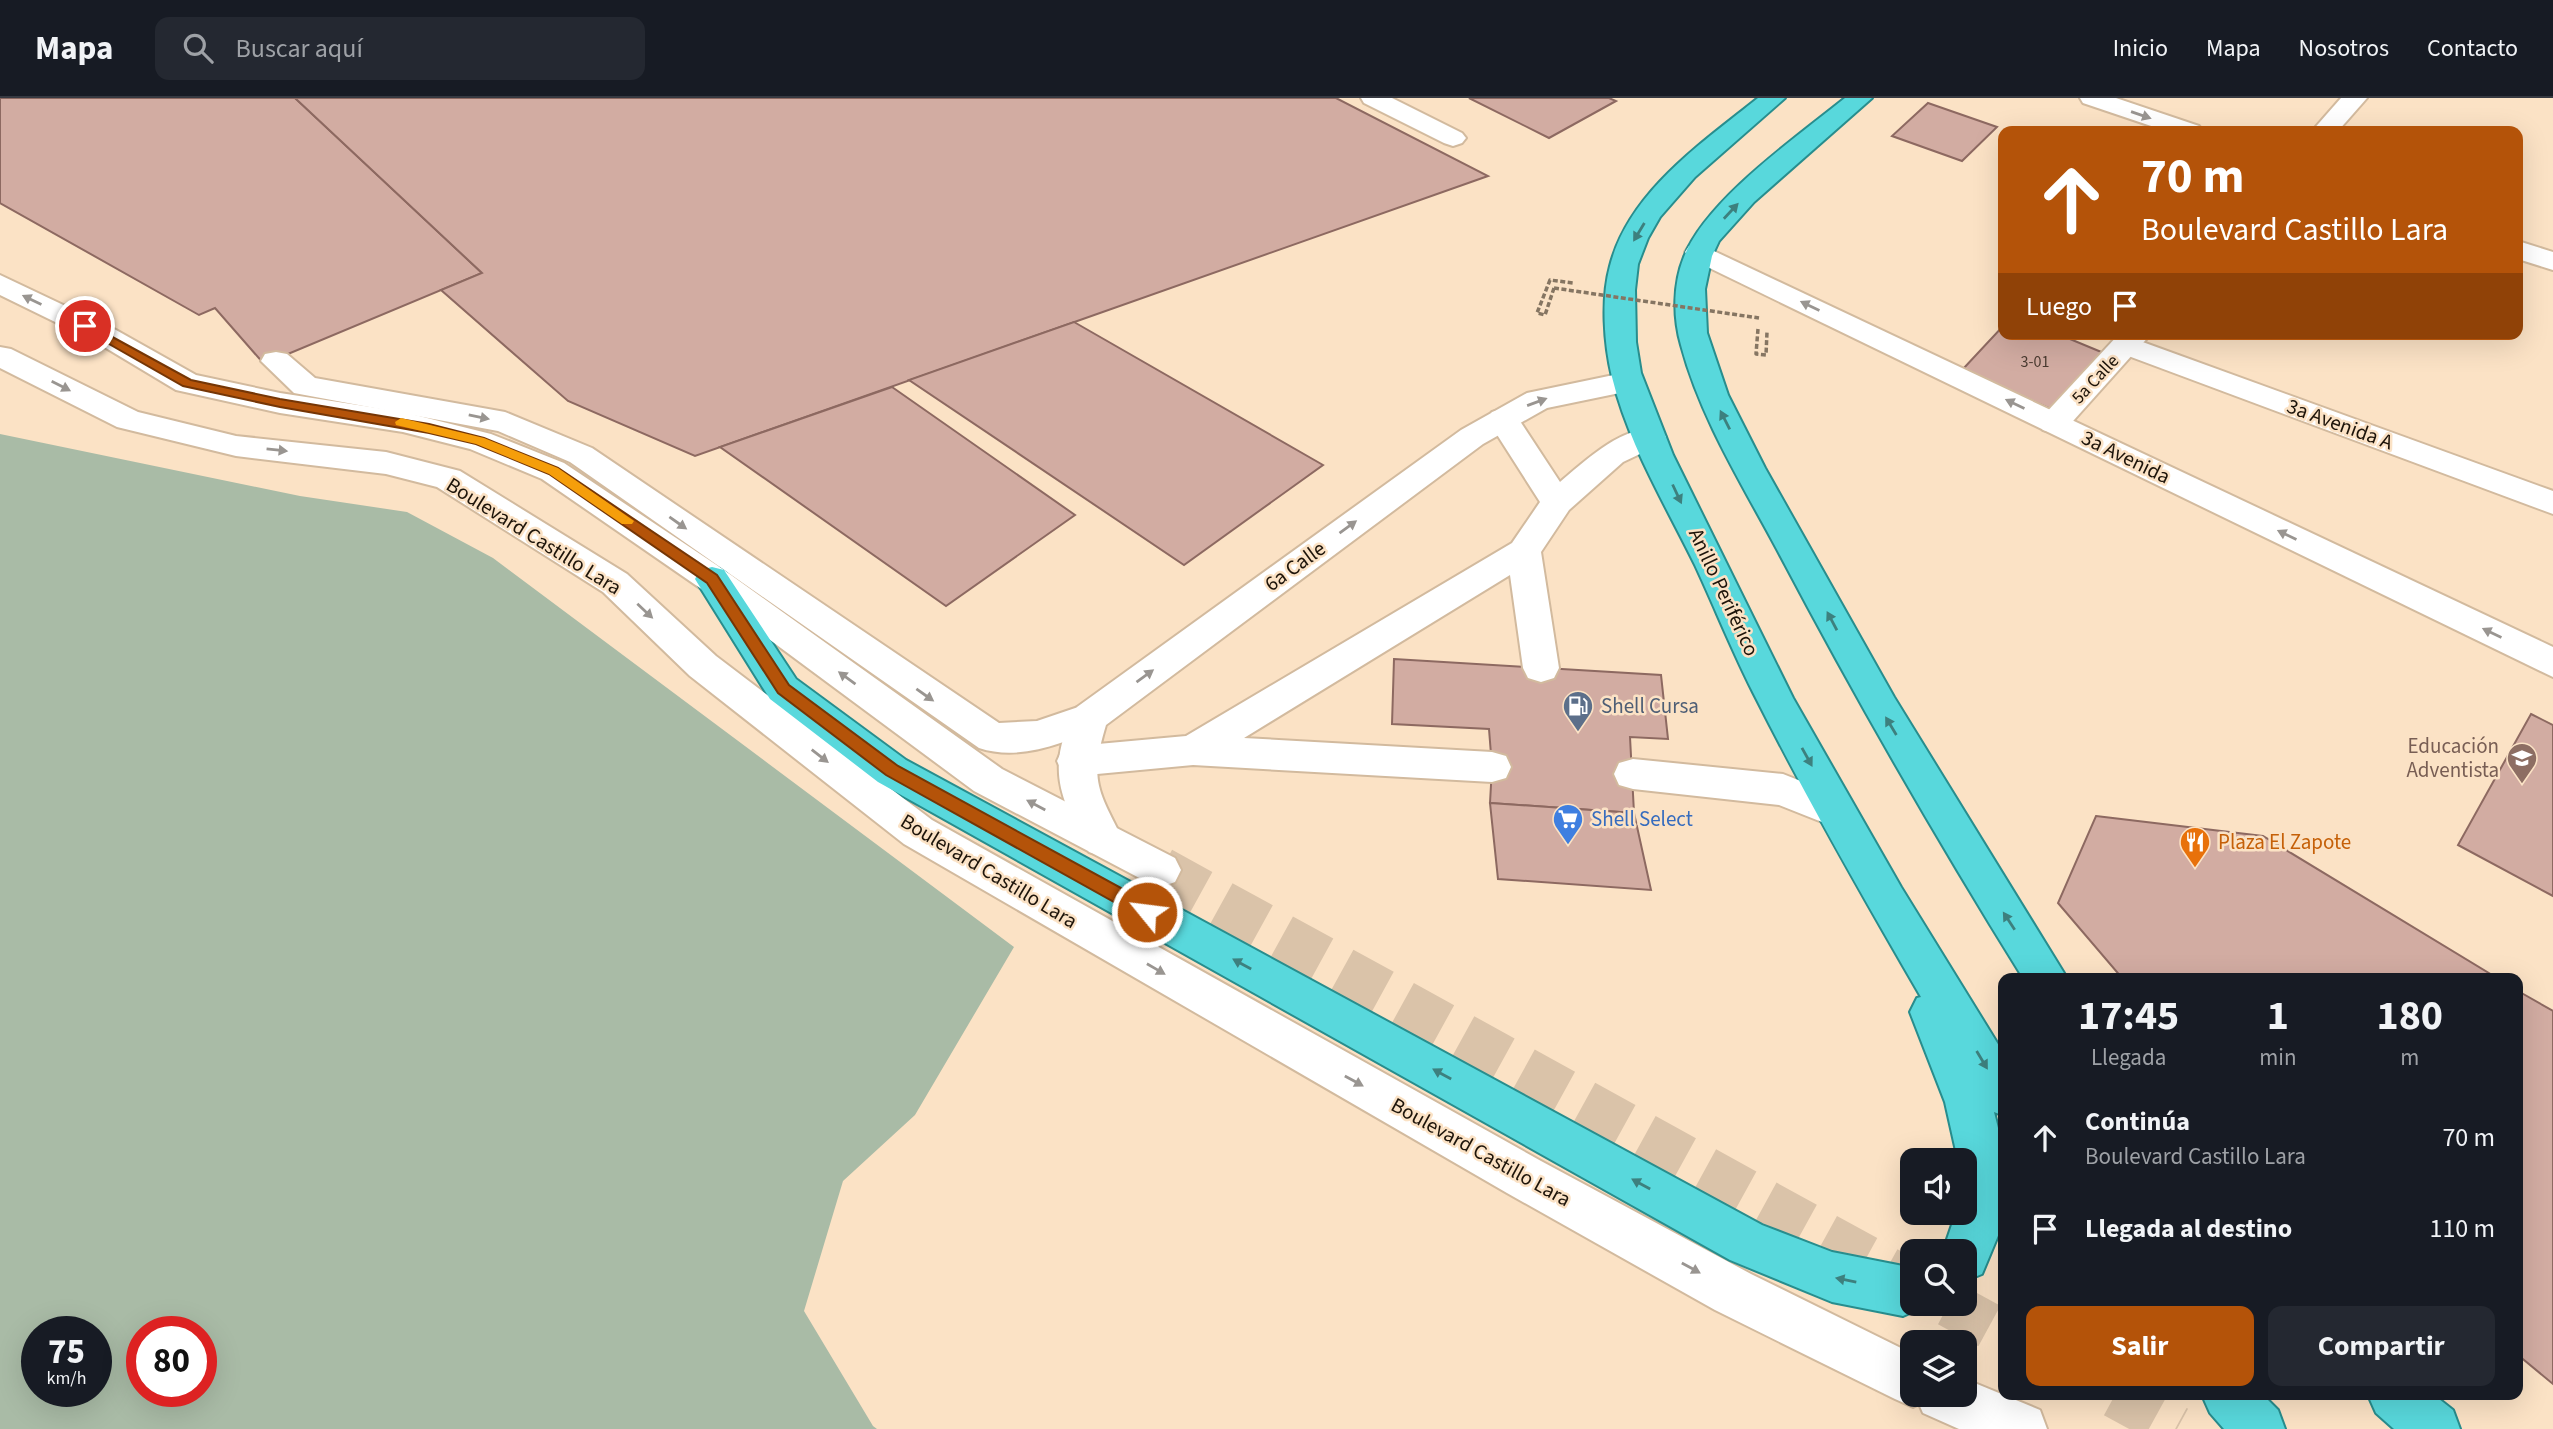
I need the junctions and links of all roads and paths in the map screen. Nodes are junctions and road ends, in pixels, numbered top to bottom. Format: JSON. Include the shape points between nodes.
{"nodes":[{"id":1,"x":1373,"y":98,"type":"edge"},
{"id":2,"x":1773,"y":98,"type":"edge"},
{"id":3,"x":1860,"y":98,"type":"edge"},
{"id":4,"x":2092,"y":98,"type":"edge"},
{"id":5,"x":2355,"y":98,"type":"edge"},
{"id":6,"x":2175,"y":126,"type":"edge"},
{"id":7,"x":2329,"y":126,"type":"edge"},
{"id":8,"x":1453,"y":138,"type":"dead end"},
{"id":9,"x":2523,"y":251,"type":"edge"},
{"id":10,"x":1699,"y":252,"type":"junction"},
{"id":11,"x":2553,"y":262,"type":"edge"},
{"id":12,"x":0,"y":284,"type":"edge"},
{"id":13,"x":1548,"y":286,"type":"dead end"},
{"id":14,"x":1767,"y":330,"type":"dead end"},
{"id":15,"x":2131,"y":340,"type":"edge"},
{"id":16,"x":0,"y":356,"type":"edge"},
{"id":17,"x":276,"y":361,"type":"dead end"},
{"id":18,"x":1628,"y":382,"type":"junction"},
{"id":19,"x":1503,"y":419,"type":"junction"},
{"id":20,"x":2054,"y":423,"type":"junction"},
{"id":21,"x":1650,"y":437,"type":"junction"},
{"id":22,"x":1557,"y":502,"type":"junction"},
{"id":23,"x":2553,"y":503,"type":"edge"},
{"id":24,"x":1524,"y":551,"type":"junction"},
{"id":25,"x":712,"y":579,"type":"junction"},
{"id":26,"x":2553,"y":663,"type":"edge"},
{"id":27,"x":1541,"y":668,"type":"dead end"},
{"id":28,"x":1090,"y":717,"type":"junction"},
{"id":29,"x":1193,"y":750,"type":"junction"},
{"id":30,"x":1076,"y":761,"type":"junction"},
{"id":31,"x":1492,"y":767,"type":"dead end"},
{"id":32,"x":1633,"y":774,"type":"dead end"},
{"id":33,"x":1837,"y":812,"type":"junction"},
{"id":34,"x":1103,"y":840,"type":"junction"},
{"id":35,"x":1161,"y":870,"type":"tunnel mouth"},
{"id":36,"x":1893,"y":913,"type":"junction"},
{"id":37,"x":2043,"y":973,"type":"edge"},
{"id":38,"x":1998,"y":1085,"type":"edge"},
{"id":39,"x":1975,"y":1239,"type":"edge"},
{"id":40,"x":1900,"y":1290,"type":"edge"},
{"id":41,"x":1900,"y":1375,"type":"edge"},
{"id":42,"x":2233,"y":1400,"type":"edge"},
{"id":43,"x":2399,"y":1400,"type":"edge"},
{"id":44,"x":1969,"y":1407,"type":"edge"},
{"id":45,"x":2021,"y":1429,"type":"edge"},
{"id":46,"x":2259,"y":1429,"type":"edge"},
{"id":47,"x":2434,"y":1429,"type":"edge"}],
"edges":[{"from":1,"to":8,"type":"street"},
{"from":2,"to":18,"type":"highway","name":"Anillo Periférico","one_way":true,"via":[[1683,175],[1635,238],[1624,266],[1620,340]]},
{"from":10,"to":3,"type":"highway","one_way":true,"via":[[1744,197]]},
{"from":4,"to":6,"type":"street","one_way":true},
{"from":5,"to":7,"type":"street"},
{"from":9,"to":11,"type":"street"},
{"from":20,"to":10,"type":"street","name":"3a Avenida","one_way":true},
{"from":37,"to":10,"type":"highway","one_way":true,"via":[[1864,681],[1716,402],[1694,343],[1689,299]]},
{"from":25,"to":12,"type":"street","one_way":true,"via":[[554,471],[480,441],[429,428],[187,383],[106,336]]},
{"from":13,"to":14,"type":"path","bridge":true,"via":[[1537,313],[1545,315],[1554,288],[1759,318],[1756,354],[1766,355]]},
{"from":15,"to":20,"type":"street","name":"5a Calle"},
{"from":15,"to":23,"type":"street","name":"3a Avenida A"},
{"from":16,"to":41,"type":"street","name":"Boulevard Castillo Lara","one_way":true,"via":[[128,420],[236,446],[386,463],[448,480],[615,583],[703,666],[918,832],[1524,1177],[1733,1292]]},
{"from":17,"to":28,"type":"street","name":"6a Calle","one_way":true,"via":[[305,386],[505,422],[580,455],[992,738],[1039,736]]},
{"from":19,"to":18,"type":"street","name":"6a Calle","one_way":true,"via":[[1538,400]]},
{"from":18,"to":21,"type":"highway","name":"Anillo Periférico"},
{"from":19,"to":22,"type":"street"},
{"from":28,"to":19,"type":"street","name":"6a Calle","one_way":true,"via":[[1472,436]]},
{"from":26,"to":20,"type":"street","name":"3a Avenida","one_way":true},
{"from":21,"to":22,"type":"street","via":[[1612,455]]},
{"from":21,"to":33,"type":"highway","name":"Anillo Periférico","one_way":true,"via":[[1774,697]]},
{"from":22,"to":24,"type":"street"},
{"from":24,"to":27,"type":"street"},
{"from":24,"to":29,"type":"street"},
{"from":34,"to":25,"type":"street","one_way":true,"via":[[988,779]]},
{"from":40,"to":25,"type":"highway","one_way":true,"via":[[1832,1277],[1747,1243],[892,771],[783,689]]},
{"from":28,"to":30,"type":"street"},
{"from":29,"to":30,"type":"street"},
{"from":29,"to":31,"type":"street"},
{"from":30,"to":34,"type":"street","via":[[1079,799]]},
{"from":32,"to":33,"type":"street","via":[[1783,790]]},
{"from":33,"to":36,"type":"highway","name":"Anillo Periférico"},
{"from":34,"to":35,"type":"street"},
{"from":36,"to":38,"type":"highway","name":"Anillo Periférico","one_way":true},
{"from":36,"to":39,"type":"highway","via":[[1976,1122],[1984,1178]]},
{"from":42,"to":46,"type":"highway"},
{"from":43,"to":47,"type":"highway"},
{"from":44,"to":45,"type":"street"}]}
